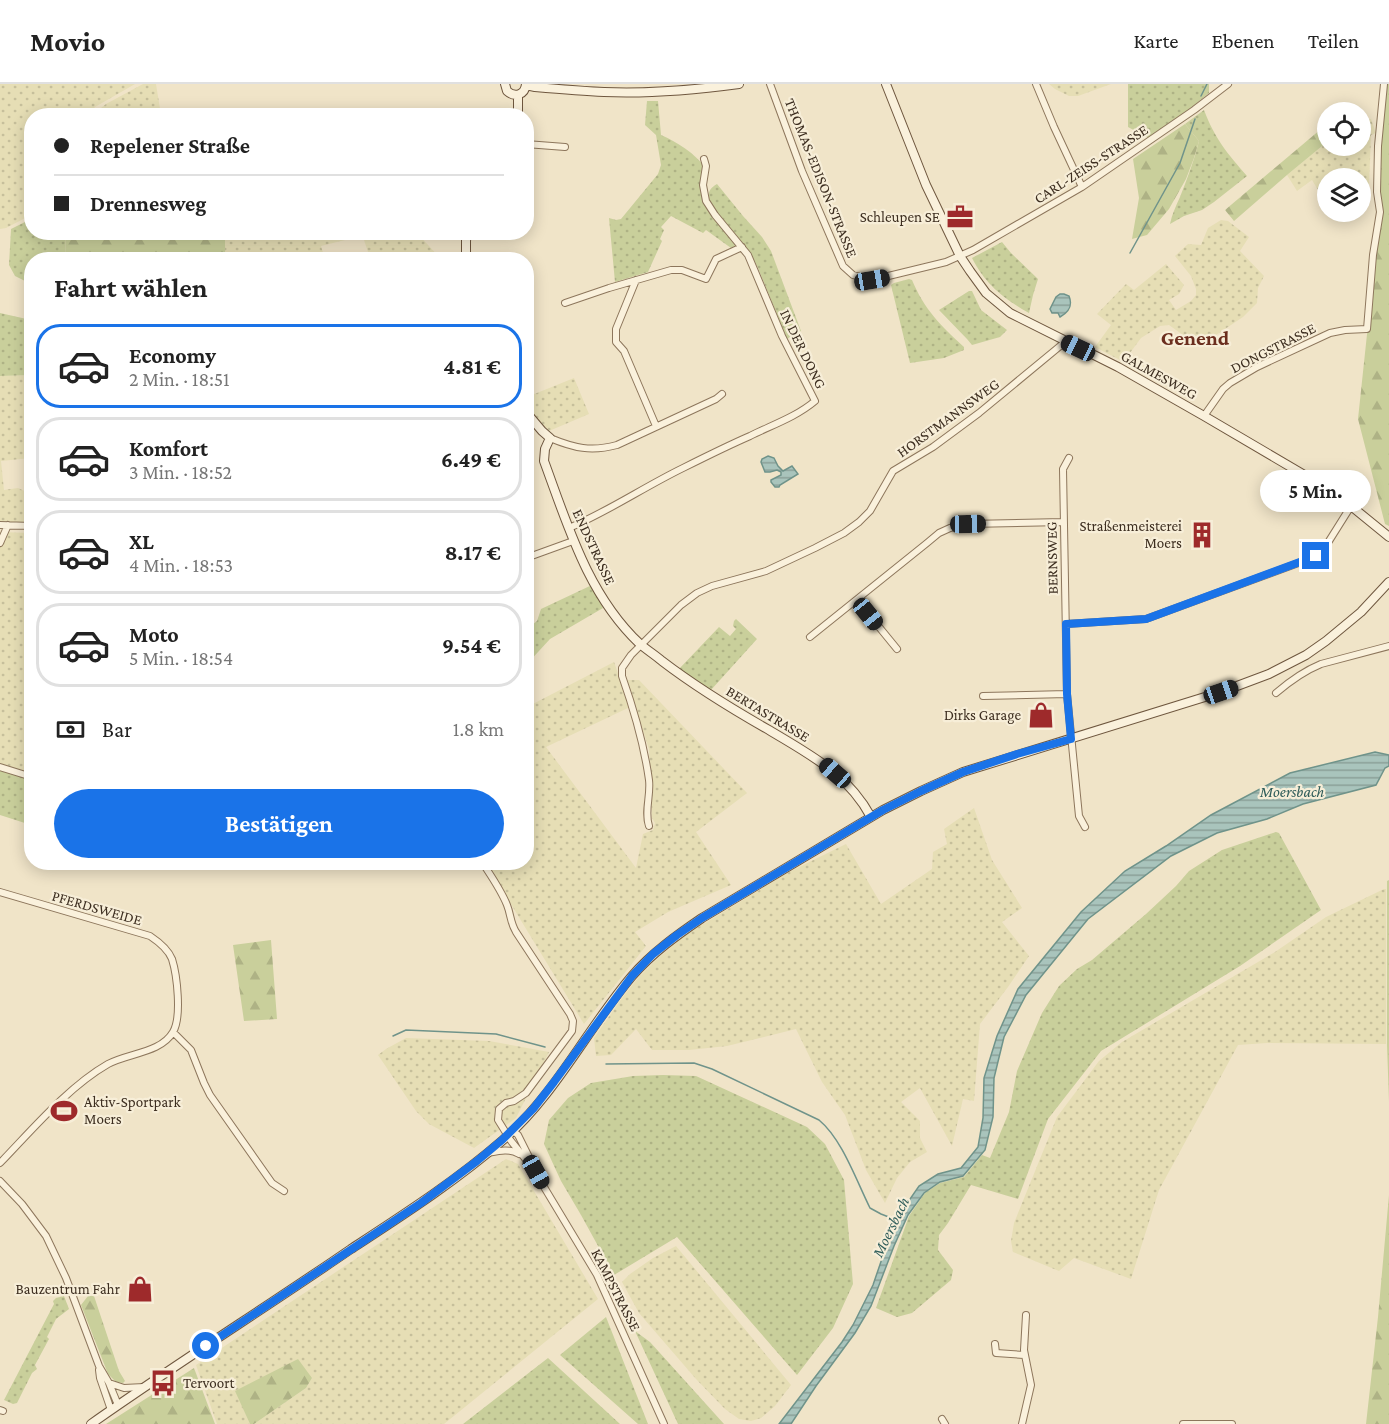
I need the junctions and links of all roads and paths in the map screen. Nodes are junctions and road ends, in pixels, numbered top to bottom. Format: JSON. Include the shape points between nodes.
{"nodes":[{"id":1,"x":505,"y":84,"type":"edge"},
{"id":2,"x":739,"y":84,"type":"edge"},
{"id":3,"x":770,"y":84,"type":"edge"},
{"id":4,"x":886,"y":84,"type":"edge"},
{"id":5,"x":1036,"y":84,"type":"edge"},
{"id":6,"x":1228,"y":84,"type":"edge"},
{"id":7,"x":1384,"y":84,"type":"edge"},
{"id":8,"x":526,"y":85,"type":"edge"},
{"id":9,"x":518,"y":95,"type":"junction"},
{"id":10,"x":518,"y":108,"type":"edge"},
{"id":11,"x":534,"y":145,"type":"edge"},
{"id":12,"x":566,"y":147,"type":"dead end"},
{"id":13,"x":704,"y":159,"type":"dead end"},
{"id":14,"x":1082,"y":187,"type":"junction"},
{"id":15,"x":742,"y":247,"type":"junction"},
{"id":16,"x":960,"y":256,"type":"junction"},
{"id":17,"x":636,"y":280,"type":"junction"},
{"id":18,"x":565,"y":303,"type":"dead end"},
{"id":19,"x":1065,"y":342,"type":"junction"},
{"id":20,"x":722,"y":394,"type":"dead end"},
{"id":21,"x":1204,"y":416,"type":"junction"},
{"id":22,"x":534,"y":422,"type":"edge"},
{"id":23,"x":656,"y":426,"type":"junction"},
{"id":24,"x":550,"y":438,"type":"junction"},
{"id":25,"x":1068,"y":458,"type":"dead end"},
{"id":26,"x":1351,"y":506,"type":"junction"},
{"id":27,"x":1063,"y":522,"type":"junction"},
{"id":28,"x":4,"y":525,"type":"edge"},
{"id":29,"x":24,"y":526,"type":"edge"},
{"id":30,"x":569,"y":528,"type":"junction"},
{"id":31,"x":1389,"y":537,"type":"edge"},
{"id":32,"x":573,"y":541,"type":"junction"},
{"id":33,"x":0,"y":543,"type":"edge"},
{"id":34,"x":534,"y":555,"type":"edge"},
{"id":35,"x":1389,"y":582,"type":"edge"},
{"id":36,"x":857,"y":600,"type":"junction"},
{"id":37,"x":1066,"y":624,"type":"junction"},
{"id":38,"x":810,"y":637,"type":"dead end"},
{"id":39,"x":640,"y":644,"type":"junction"},
{"id":40,"x":1389,"y":646,"type":"edge"},
{"id":41,"x":897,"y":649,"type":"dead end"},
{"id":42,"x":1276,"y":693,"type":"dead end"},
{"id":43,"x":1067,"y":694,"type":"junction"},
{"id":44,"x":983,"y":696,"type":"dead end"},
{"id":45,"x":1071,"y":739,"type":"junction"},
{"id":46,"x":0,"y":767,"type":"edge"},
{"id":47,"x":24,"y":774,"type":"edge"},
{"id":48,"x":871,"y":817,"type":"junction"},
{"id":49,"x":649,"y":826,"type":"dead end"},
{"id":50,"x":1085,"y":827,"type":"dead end"},
{"id":51,"x":487,"y":870,"type":"edge"},
{"id":52,"x":0,"y":892,"type":"edge"},
{"id":53,"x":173,"y":1032,"type":"junction"},
{"id":54,"x":508,"y":1131,"type":"junction"},
{"id":55,"x":488,"y":1153,"type":"junction"},
{"id":56,"x":526,"y":1161,"type":"junction"},
{"id":57,"x":0,"y":1163,"type":"edge"},
{"id":58,"x":536,"y":1172,"type":"junction"},
{"id":59,"x":0,"y":1181,"type":"edge"},
{"id":60,"x":284,"y":1191,"type":"dead end"},
{"id":61,"x":1026,"y":1315,"type":"dead end"},
{"id":62,"x":995,"y":1344,"type":"dead end"},
{"id":63,"x":1024,"y":1355,"type":"junction"},
{"id":64,"x":99,"y":1366,"type":"junction"},
{"id":65,"x":109,"y":1383,"type":"junction"},
{"id":66,"x":144,"y":1387,"type":"junction"},
{"id":67,"x":114,"y":1408,"type":"junction"},
{"id":68,"x":91,"y":1424,"type":"edge"},
{"id":69,"x":664,"y":1424,"type":"edge"},
{"id":70,"x":1022,"y":1424,"type":"edge"},
{"id":71,"x":1183,"y":1424,"type":"edge"},
{"id":72,"x":1189,"y":1424,"type":"edge"},
{"id":73,"x":1232,"y":1424,"type":"edge"}],
"edges":[{"from":1,"to":9,"type":"street","via":[[510,94]]},
{"from":2,"to":8,"type":"street","via":[[634,92]]},
{"from":3,"to":16,"type":"street","name":"THOMAS-EDISON-STRASSE","via":[[843,266],[853,275],[872,280]]},
{"from":4,"to":16,"type":"street","name":"GALMESWEG","via":[[926,185]]},
{"from":5,"to":14,"type":"street"},
{"from":6,"to":14,"type":"street","name":"CARL-ZEISS-STRASSE"},
{"from":7,"to":21,"type":"street","name":"DONGSTRASSE","via":[[1378,146],[1380,212],[1372,255],[1367,329],[1330,333],[1257,367],[1223,389]]},
{"from":8,"to":9,"type":"street"},
{"from":9,"to":10,"type":"street"},
{"from":11,"to":12,"type":"street"},
{"from":13,"to":15,"type":"street","name":"IN DER DONG","via":[[706,201]]},
{"from":14,"to":16,"type":"street","name":"CARL-ZEISS-STRASSE"},
{"from":15,"to":17,"type":"street","via":[[716,259],[706,279],[671,270]]},
{"from":15,"to":30,"type":"street","name":"IN DER DONG","via":[[815,401],[799,413],[658,480]]},
{"from":16,"to":19,"type":"street","name":"GALMESWEG","via":[[982,288],[1001,306]]},
{"from":17,"to":18,"type":"street"},
{"from":17,"to":23,"type":"street","via":[[616,329],[616,342],[624,351]]},
{"from":19,"to":21,"type":"street","name":"GALMESWEG"},
{"from":19,"to":39,"type":"street","name":"HORSTMANNSWEG","via":[[979,413],[893,471],[870,511],[844,533],[766,571],[697,593]]},
{"from":20,"to":23,"type":"street"},
{"from":21,"to":26,"type":"street","name":"GALMESWEG"},
{"from":22,"to":24,"type":"street"},
{"from":23,"to":24,"type":"street","via":[[603,448],[578,448]]},
{"from":24,"to":30,"type":"street","name":"ENDSTRASSE","via":[[544,461]]},
{"from":25,"to":27,"type":"street","name":"BERNSWEG","via":[[1063,469]]},
{"from":26,"to":31,"type":"street","name":"GALMESWEG"},
{"from":26,"to":37,"type":"street","via":[[1324,549],[1312,558],[1146,619]]},
{"from":27,"to":36,"type":"street","via":[[968,524],[950,528]]},
{"from":27,"to":37,"type":"street","name":"BERNSWEG"},
{"from":28,"to":29,"type":"street"},
{"from":28,"to":33,"type":"street"},
{"from":30,"to":32,"type":"street","name":"ENDSTRASSE"},
{"from":32,"to":34,"type":"street"},
{"from":32,"to":39,"type":"street","name":"ENDSTRASSE","via":[[601,594]]},
{"from":35,"to":45,"type":"street","via":[[1326,641],[1276,671]]},
{"from":36,"to":38,"type":"street"},
{"from":36,"to":41,"type":"street"},
{"from":37,"to":43,"type":"street","name":"BERNSWEG"},
{"from":39,"to":48,"type":"street","name":"BERTASTRASSE","via":[[680,675],[824,764],[845,782]]},
{"from":39,"to":49,"type":"street","via":[[622,668],[622,676],[647,767]]},
{"from":40,"to":42,"type":"street","via":[[1311,668]]},
{"from":43,"to":44,"type":"street"},
{"from":43,"to":45,"type":"street","name":"BERNSWEG"},
{"from":45,"to":48,"type":"street","via":[[963,772]]},
{"from":45,"to":50,"type":"street","name":"BERNSWEG","via":[[1079,816]]},
{"from":46,"to":47,"type":"street"},
{"from":48,"to":54,"type":"street","via":[[702,918],[653,954],[632,976],[533,1109]]},
{"from":51,"to":54,"type":"street","via":[[505,900],[511,922],[573,1024],[570,1034],[526,1093],[499,1109],[498,1120]]},
{"from":52,"to":53,"type":"street","name":"PFERDSWEIDE","via":[[150,936],[158,942],[174,968],[179,1006]]},
{"from":53,"to":57,"type":"street","via":[[161,1044],[110,1063],[91,1075]]},
{"from":53,"to":60,"type":"street","via":[[191,1050],[210,1095],[272,1183]]},
{"from":54,"to":55,"type":"street"},
{"from":54,"to":56,"type":"street","name":"KAMPSTRASSE"},
{"from":54,"to":58,"type":"street","name":"KAMPSTRASSE","via":[[518,1135]]},
{"from":55,"to":56,"type":"street","name":"KAMPSTRASSE","via":[[513,1151]]},
{"from":55,"to":66,"type":"street","via":[[421,1203]]},
{"from":56,"to":58,"type":"street","name":"KAMPSTRASSE"},
{"from":58,"to":69,"type":"street","name":"KAMPSTRASSE","via":[[597,1275]]},
{"from":59,"to":64,"type":"street","via":[[46,1236]]},
{"from":61,"to":63,"type":"street"},
{"from":62,"to":63,"type":"street","via":[[996,1353]]},
{"from":63,"to":70,"type":"street","via":[[1031,1385]]},
{"from":64,"to":65,"type":"street"},
{"from":64,"to":67,"type":"street","via":[[100,1378]]},
{"from":65,"to":66,"type":"street","via":[[124,1388]]},
{"from":65,"to":67,"type":"street"},
{"from":66,"to":67,"type":"street"},
{"from":67,"to":68,"type":"street"},
{"from":71,"to":72,"type":"street"},
{"from":72,"to":73,"type":"street"}]}
